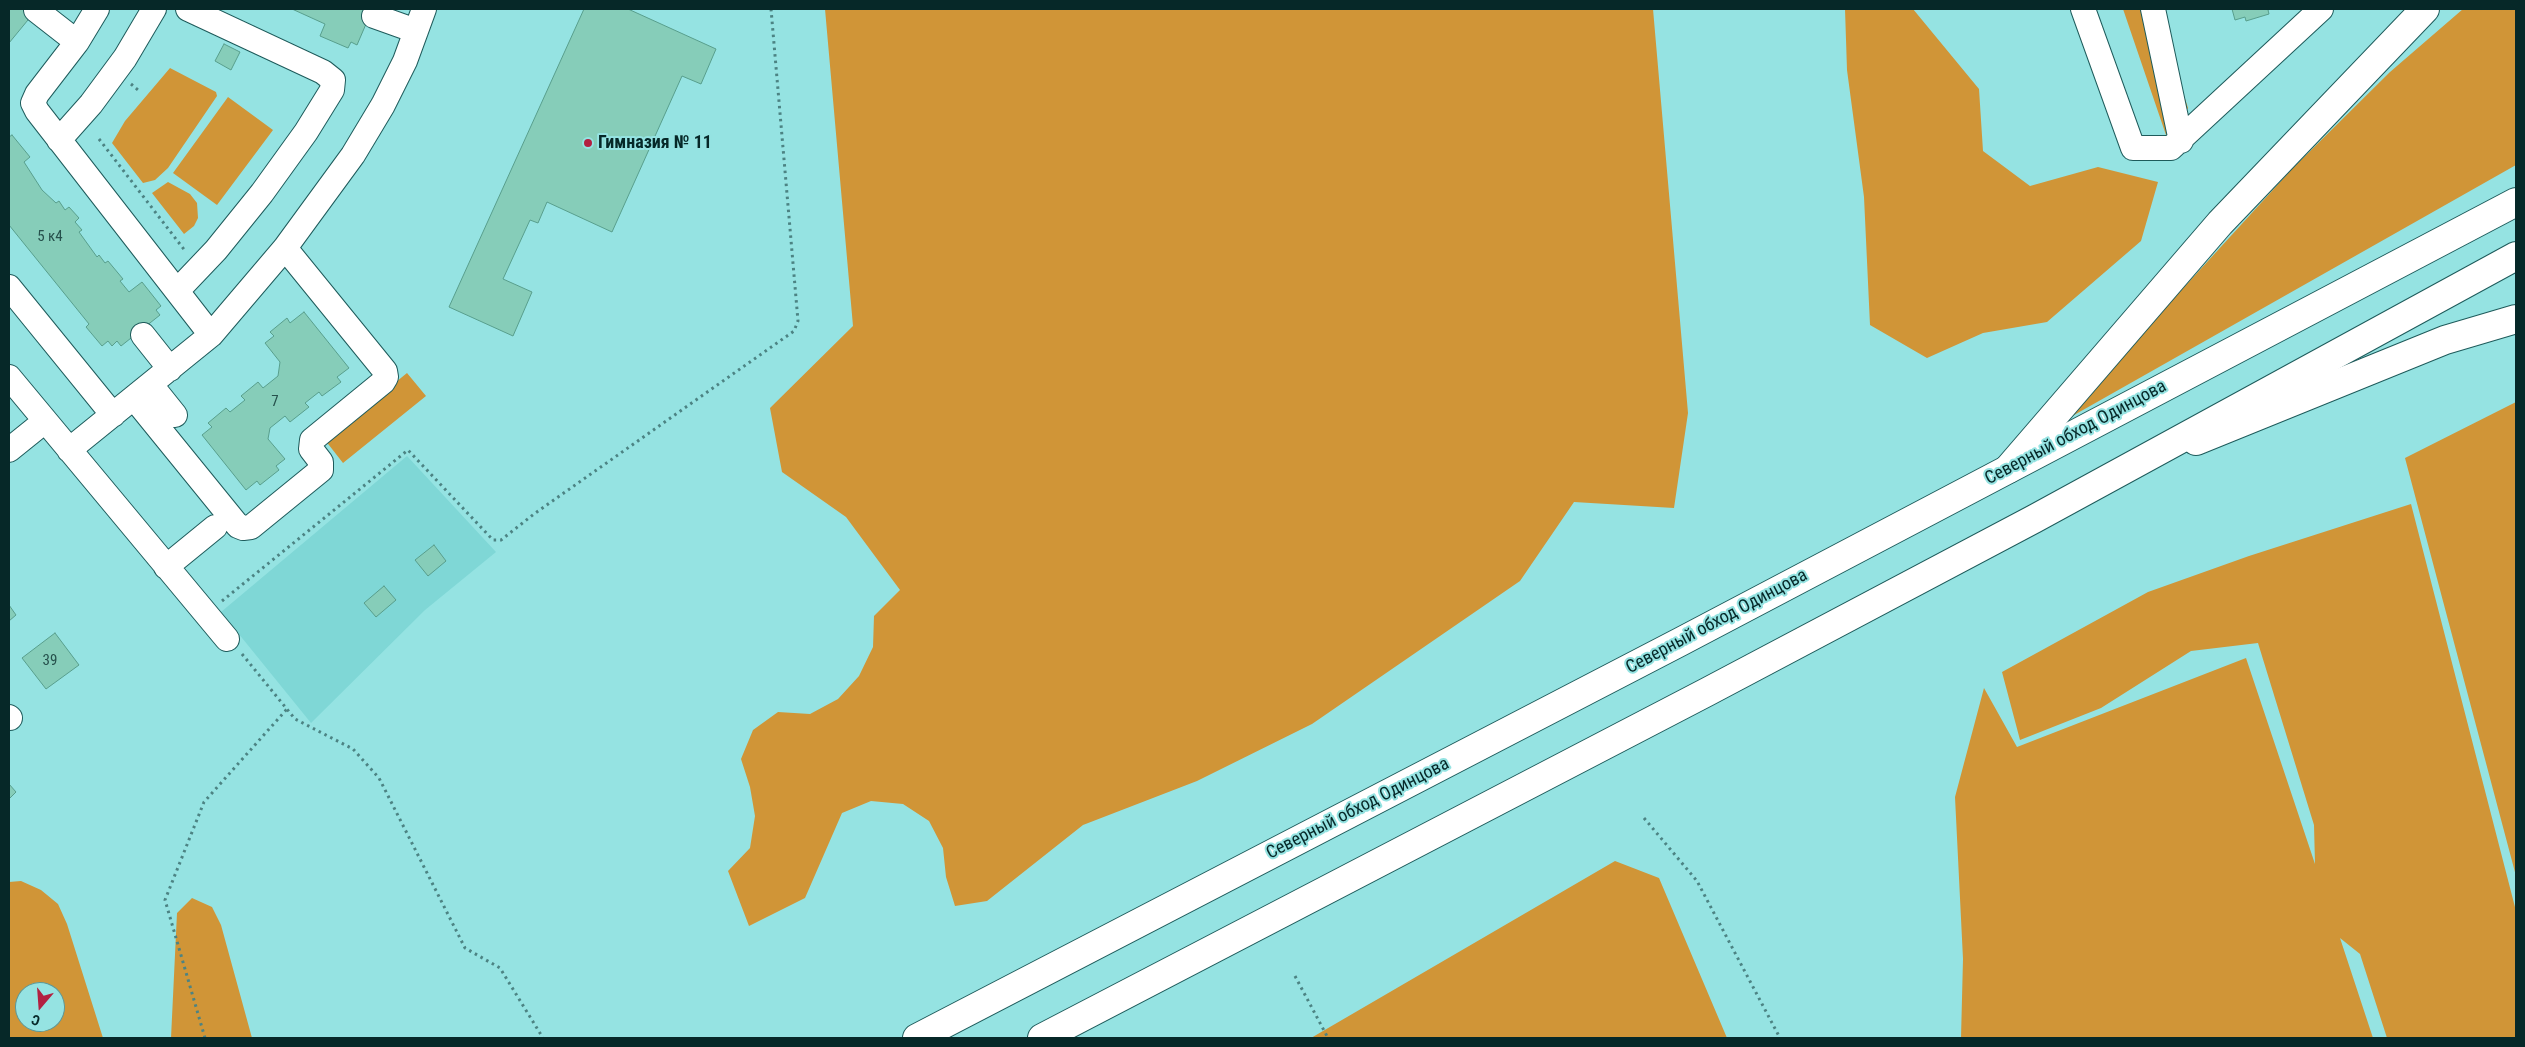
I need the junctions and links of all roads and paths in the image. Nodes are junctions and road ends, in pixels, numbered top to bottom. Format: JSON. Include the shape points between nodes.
{"nodes":[{"id":1,"x":97,"y":9,"type":"edge"},
{"id":2,"x":154,"y":9,"type":"edge"},
{"id":3,"x":188,"y":9,"type":"edge"},
{"id":4,"x":424,"y":9,"type":"edge"},
{"id":5,"x":771,"y":9,"type":"edge"},
{"id":6,"x":2083,"y":9,"type":"edge"},
{"id":7,"x":2152,"y":9,"type":"edge"},
{"id":8,"x":2321,"y":9,"type":"edge"},
{"id":9,"x":2425,"y":9,"type":"edge"},
{"id":10,"x":36,"y":10,"type":"edge"},
{"id":11,"x":374,"y":16,"type":"dead end"},
{"id":12,"x":416,"y":31,"type":"junction"},
{"id":13,"x":76,"y":42,"type":"junction"},
{"id":14,"x":59,"y":140,"type":"junction"},
{"id":15,"x":99,"y":140,"type":"dead end"},
{"id":16,"x":2181,"y":141,"type":"junction"},
{"id":17,"x":2516,"y":202,"type":"edge"},
{"id":18,"x":285,"y":248,"type":"junction"},
{"id":19,"x":188,"y":254,"type":"dead end"},
{"id":20,"x":2516,"y":256,"type":"edge"},
{"id":21,"x":9,"y":287,"type":"edge"},
{"id":22,"x":177,"y":291,"type":"junction"},
{"id":23,"x":2516,"y":319,"type":"edge"},
{"id":24,"x":211,"y":335,"type":"junction"},
{"id":25,"x":143,"y":336,"type":"dead end"},
{"id":26,"x":170,"y":369,"type":"junction"},
{"id":27,"x":9,"y":377,"type":"edge"},
{"id":28,"x":142,"y":392,"type":"junction"},
{"id":29,"x":113,"y":415,"type":"junction"},
{"id":30,"x":175,"y":415,"type":"dead end"},
{"id":31,"x":45,"y":421,"type":"junction"},
{"id":32,"x":9,"y":450,"type":"edge"},
{"id":33,"x":69,"y":450,"type":"junction"},
{"id":34,"x":2007,"y":469,"type":"junction"},
{"id":35,"x":2121,"y":472,"type":"junction"},
{"id":36,"x":216,"y":527,"type":"dead end"},
{"id":37,"x":166,"y":567,"type":"junction"},
{"id":38,"x":222,"y":602,"type":"dead end"},
{"id":39,"x":234,"y":646,"type":"joint"},
{"id":40,"x":287,"y":709,"type":"junction"},
{"id":41,"x":1644,"y":818,"type":"dead end"},
{"id":42,"x":1295,"y":976,"type":"dead end"},
{"id":43,"x":205,"y":1038,"type":"edge"},
{"id":44,"x":543,"y":1038,"type":"edge"},
{"id":45,"x":917,"y":1038,"type":"edge"},
{"id":46,"x":1042,"y":1038,"type":"edge"},
{"id":47,"x":1328,"y":1038,"type":"edge"},
{"id":48,"x":1780,"y":1038,"type":"edge"}],
"edges":[{"from":1,"to":13,"type":"street"},
{"from":2,"to":14,"type":"street","via":[[125,58]]},
{"from":3,"to":22,"type":"street","via":[[323,72],[333,80],[332,90],[306,132],[262,194]]},
{"from":4,"to":12,"type":"street"},
{"from":5,"to":38,"type":"path","via":[[798,322],[794,330],[501,540],[493,540],[408,450]]},
{"from":6,"to":16,"type":"street","via":[[2133,148],[2171,148]]},
{"from":7,"to":16,"type":"street"},
{"from":8,"to":16,"type":"street"},
{"from":9,"to":34,"type":"main road","via":[[2220,224]]},
{"from":10,"to":13,"type":"street"},
{"from":11,"to":12,"type":"street"},
{"from":12,"to":18,"type":"street","via":[[387,96],[358,147]]},
{"from":13,"to":14,"type":"street","via":[[34,102]]},
{"from":14,"to":22,"type":"street"},
{"from":15,"to":19,"type":"path"},
{"from":17,"to":34,"type":"main road","name":"Северный обход Одинцова"},
{"from":18,"to":24,"type":"street"},
{"from":18,"to":28,"type":"street","via":[[385,371],[386,377],[312,440],[311,449],[322,462],[321,470],[251,527],[238,526]]},
{"from":20,"to":35,"type":"main road"},
{"from":21,"to":29,"type":"street"},
{"from":22,"to":24,"type":"street"},
{"from":23,"to":35,"type":"main road","via":[[2444,340]]},
{"from":24,"to":26,"type":"street"},
{"from":25,"to":26,"type":"street"},
{"from":26,"to":28,"type":"street"},
{"from":27,"to":31,"type":"street"},
{"from":28,"to":29,"type":"street"},
{"from":28,"to":30,"type":"street"},
{"from":29,"to":33,"type":"street"},
{"from":31,"to":32,"type":"street"},
{"from":31,"to":33,"type":"street"},
{"from":33,"to":37,"type":"street"},
{"from":34,"to":45,"type":"main road","name":"Северный обход Одинцова","via":[[1664,651]]},
{"from":35,"to":46,"type":"main road","via":[[1707,692]]},
{"from":36,"to":37,"type":"street"},
{"from":37,"to":39,"type":"street"},
{"from":39,"to":40,"type":"path"},
{"from":40,"to":43,"type":"path","via":[[204,802],[165,900]]},
{"from":40,"to":44,"type":"path","via":[[295,719],[353,749],[378,778],[465,948],[500,968]]},
{"from":41,"to":48,"type":"path","via":[[1697,881]]},
{"from":42,"to":47,"type":"path"}]}
